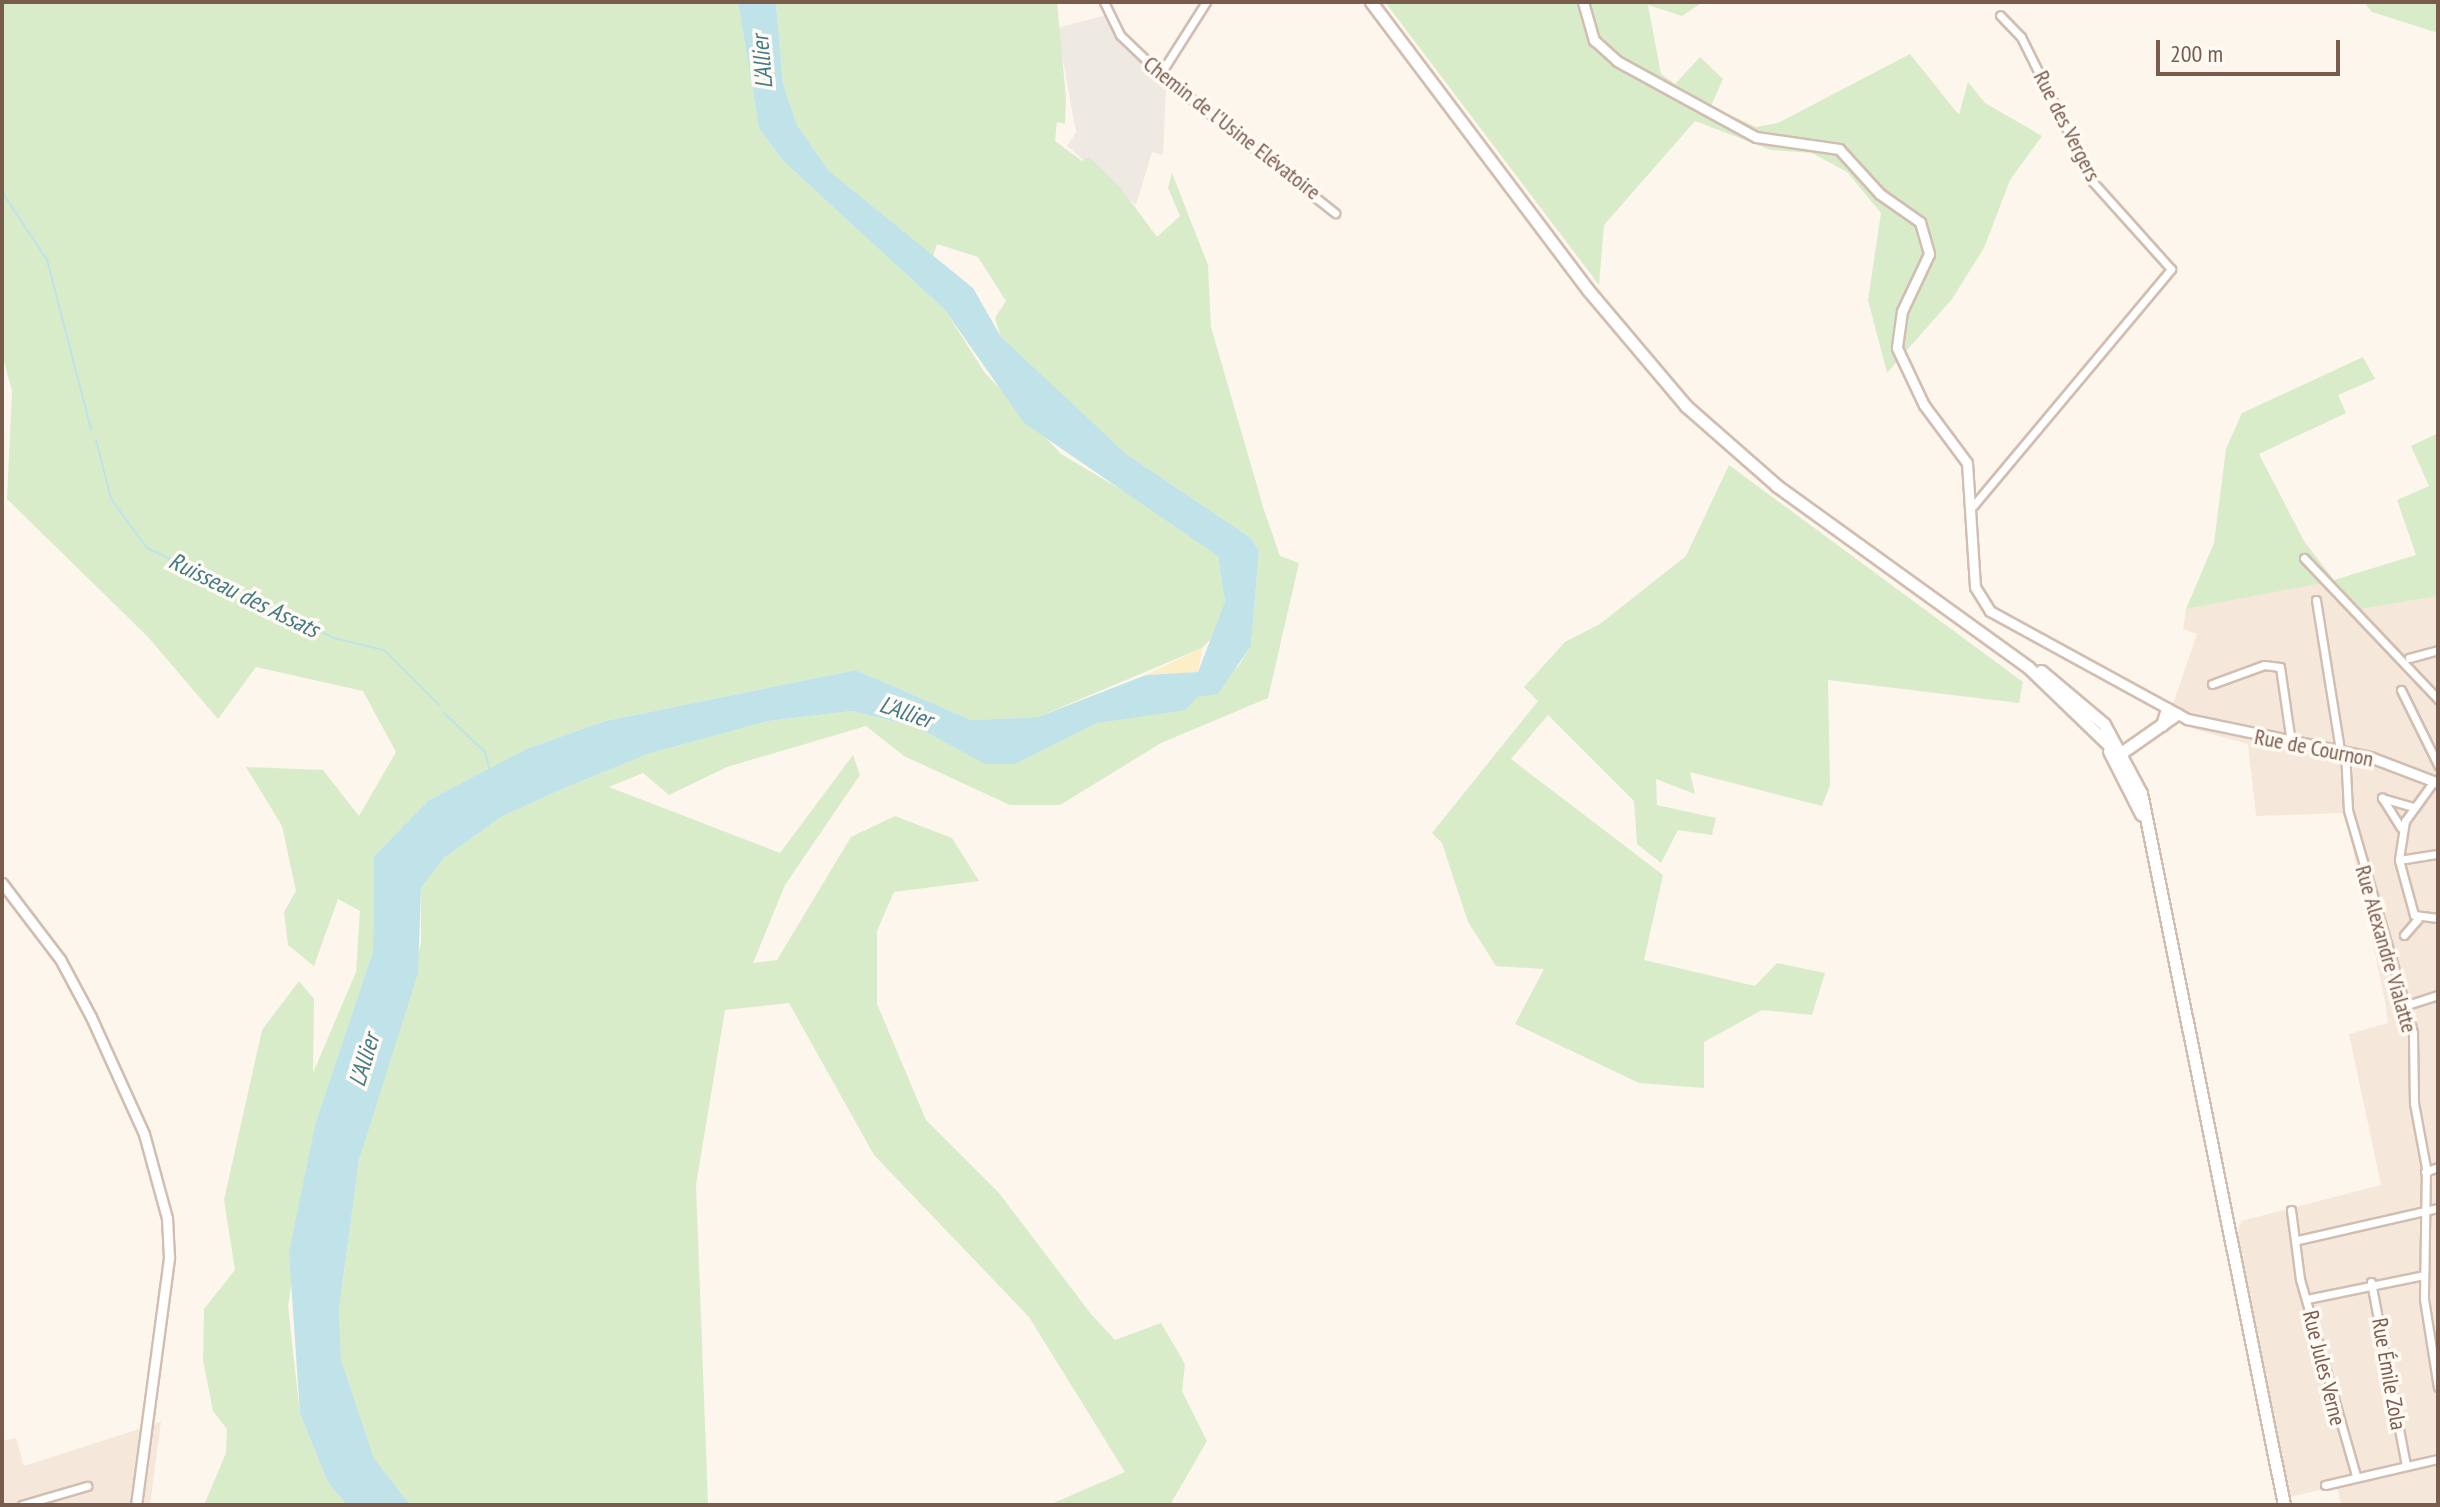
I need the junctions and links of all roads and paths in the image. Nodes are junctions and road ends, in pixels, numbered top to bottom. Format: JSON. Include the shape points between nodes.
{"nodes":[{"id":1,"x":1104,"y":2,"type":"edge"},
{"id":2,"x":1206,"y":2,"type":"edge"},
{"id":3,"x":1371,"y":2,"type":"edge"},
{"id":4,"x":1583,"y":2,"type":"edge"},
{"id":5,"x":2000,"y":15,"type":"dead end"},
{"id":6,"x":1161,"y":73,"type":"junction"},
{"id":7,"x":1335,"y":213,"type":"dead end"},
{"id":8,"x":1973,"y":506,"type":"junction"},
{"id":9,"x":2304,"y":558,"type":"dead end"},
{"id":10,"x":2316,"y":600,"type":"dead end"},
{"id":11,"x":2438,"y":650,"type":"edge"},
{"id":12,"x":2409,"y":658,"type":"dead end"},
{"id":13,"x":2028,"y":667,"type":"junction"},
{"id":14,"x":2212,"y":684,"type":"dead end"},
{"id":15,"x":2401,"y":690,"type":"dead end"},
{"id":16,"x":2438,"y":699,"type":"edge"},
{"id":17,"x":2177,"y":714,"type":"junction"},
{"id":18,"x":2291,"y":742,"type":"junction"},
{"id":19,"x":2342,"y":751,"type":"junction"},
{"id":20,"x":2118,"y":755,"type":"junction"},
{"id":21,"x":2438,"y":765,"type":"edge"},
{"id":22,"x":2436,"y":782,"type":"edge"},
{"id":23,"x":2413,"y":807,"type":"junction"},
{"id":24,"x":2401,"y":828,"type":"junction"},
{"id":25,"x":2438,"y":854,"type":"edge"},
{"id":26,"x":2399,"y":860,"type":"junction"},
{"id":27,"x":2,"y":883,"type":"edge"},
{"id":28,"x":2438,"y":918,"type":"edge"},
{"id":29,"x":2418,"y":919,"type":"junction"},
{"id":30,"x":2404,"y":935,"type":"dead end"},
{"id":31,"x":2438,"y":995,"type":"edge"},
{"id":32,"x":2407,"y":1005,"type":"junction"},
{"id":33,"x":2438,"y":1167,"type":"edge"},
{"id":34,"x":2425,"y":1172,"type":"junction"},
{"id":35,"x":2438,"y":1208,"type":"edge"},
{"id":36,"x":2291,"y":1210,"type":"dead end"},
{"id":37,"x":2424,"y":1211,"type":"junction"},
{"id":38,"x":2298,"y":1240,"type":"junction"},
{"id":39,"x":2424,"y":1275,"type":"junction"},
{"id":40,"x":2371,"y":1282,"type":"junction"},
{"id":41,"x":2307,"y":1299,"type":"junction"},
{"id":42,"x":2438,"y":1387,"type":"edge"},
{"id":43,"x":2438,"y":1459,"type":"edge"},
{"id":44,"x":2406,"y":1466,"type":"junction"},
{"id":45,"x":2356,"y":1476,"type":"junction"},
{"id":46,"x":2325,"y":1485,"type":"dead end"},
{"id":47,"x":87,"y":1486,"type":"dead end"},
{"id":48,"x":22,"y":1505,"type":"edge"},
{"id":49,"x":136,"y":1505,"type":"edge"},
{"id":50,"x":2284,"y":1505,"type":"edge"}],
"edges":[{"from":1,"to":6,"type":"street","name":"Chemin de l'Usine Elévatoire","via":[[1120,35]]},
{"from":2,"to":6,"type":"street"},
{"from":3,"to":13,"type":"main road","via":[[1588,290],[1686,406],[1787,494]]},
{"from":4,"to":8,"type":"street","name":"Rue de Cournon","via":[[1594,40],[1617,61],[1756,137],[1839,149],[1880,194],[1920,222],[1929,254],[1902,311],[1897,348],[1924,405],[1967,463]]},
{"from":5,"to":8,"type":"street","name":"Rue des Vergers","via":[[2021,37],[2093,182],[2171,269]]},
{"from":6,"to":7,"type":"street","name":"Chemin de l'Usine Elévatoire"},
{"from":8,"to":17,"type":"street","name":"Rue de Cournon","via":[[1974,580],[1983,605]]},
{"from":9,"to":16,"type":"street"},
{"from":10,"to":19,"type":"street","name":"Rue Alexandre Vialatte"},
{"from":11,"to":12,"type":"street"},
{"from":13,"to":20,"type":"main road","via":[[2094,725]]},
{"from":13,"to":20,"type":"main road","via":[[2087,705]]},
{"from":14,"to":18,"type":"street","via":[[2266,664],[2280,667]]},
{"from":15,"to":21,"type":"street"},
{"from":17,"to":18,"type":"street","name":"Rue de Cournon"},
{"from":17,"to":20,"type":"main road"},
{"from":18,"to":19,"type":"street","name":"Rue de Cournon"},
{"from":19,"to":22,"type":"street","name":"Rue de Cournon"},
{"from":19,"to":32,"type":"street","name":"Rue Alexandre Vialatte","via":[[2359,857]]},
{"from":20,"to":50,"type":"main road","via":[[2145,822]]},
{"from":22,"to":23,"type":"street"},
{"from":23,"to":24,"type":"street"},
{"from":23,"to":24,"type":"street","via":[[2382,798]]},
{"from":24,"to":26,"type":"street"},
{"from":25,"to":26,"type":"street"},
{"from":26,"to":29,"type":"street"},
{"from":27,"to":49,"type":"street","via":[[74,984],[144,1134],[164,1205],[169,1258]]},
{"from":28,"to":29,"type":"street"},
{"from":29,"to":30,"type":"street"},
{"from":31,"to":32,"type":"street"},
{"from":32,"to":34,"type":"street","name":"Rue Alexandre Vialatte"},
{"from":33,"to":34,"type":"street"},
{"from":34,"to":37,"type":"street","name":"Rue Alexandre Vialatte"},
{"from":35,"to":37,"type":"street"},
{"from":36,"to":38,"type":"street","name":"Rue Jules Verne"},
{"from":37,"to":38,"type":"street"},
{"from":37,"to":39,"type":"street","name":"Rue Alexandre Vialatte"},
{"from":38,"to":41,"type":"street","name":"Rue Jules Verne"},
{"from":39,"to":40,"type":"street"},
{"from":39,"to":42,"type":"street","name":"Rue Alexandre Vialatte"},
{"from":40,"to":41,"type":"street"},
{"from":40,"to":44,"type":"street","name":"Rue Émile Zola"},
{"from":41,"to":45,"type":"street","name":"Rue Jules Verne"},
{"from":43,"to":44,"type":"street"},
{"from":44,"to":45,"type":"street"},
{"from":45,"to":46,"type":"street"},
{"from":47,"to":48,"type":"street"}]}
